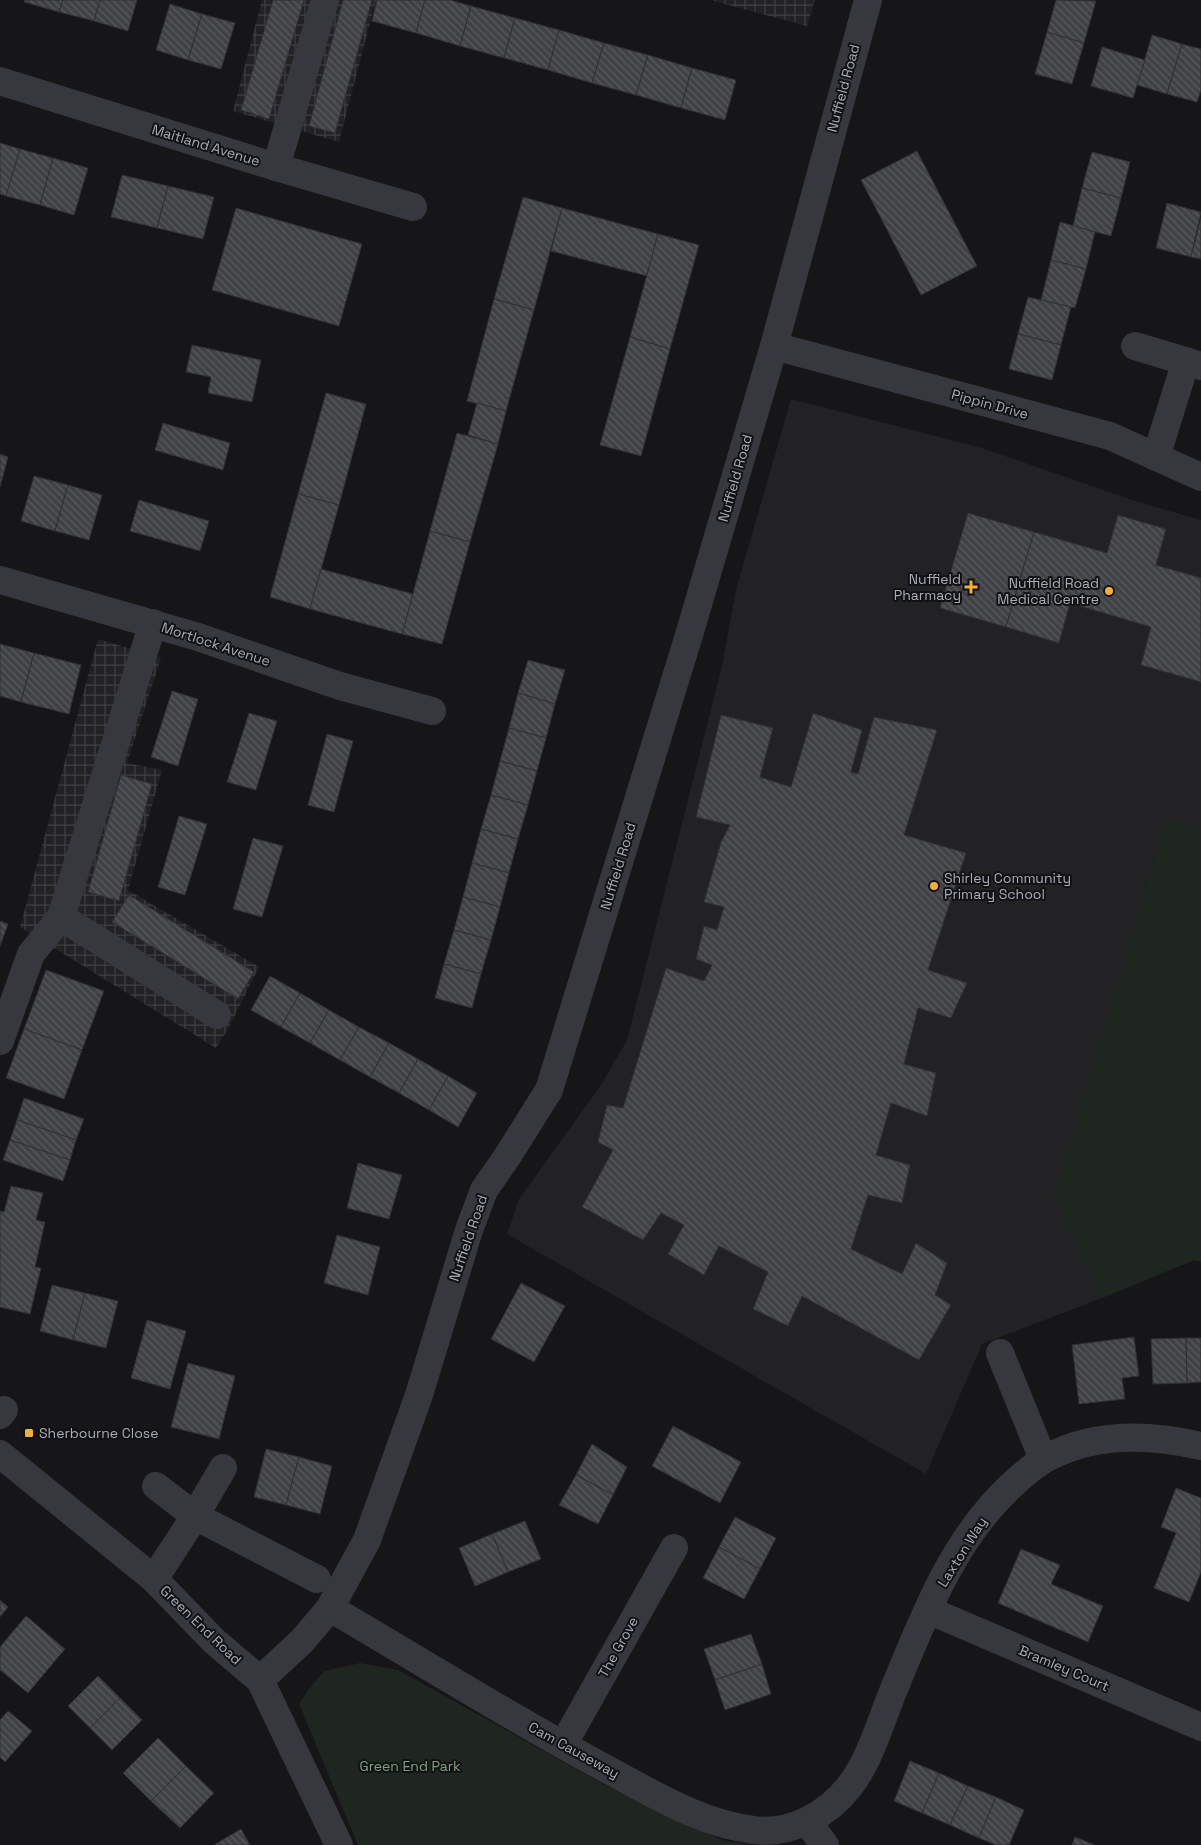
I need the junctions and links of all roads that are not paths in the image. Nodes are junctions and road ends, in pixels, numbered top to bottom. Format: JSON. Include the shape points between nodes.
{"nodes":[{"id":1,"x":325,"y":0,"type":"edge"},
{"id":2,"x":868,"y":0,"type":"edge"},
{"id":3,"x":0,"y":80,"type":"edge"},
{"id":4,"x":276,"y":167,"type":"junction"},
{"id":5,"x":413,"y":207,"type":"dead end"},
{"id":6,"x":774,"y":346,"type":"junction"},
{"id":7,"x":1135,"y":346,"type":"dead end"},
{"id":8,"x":1194,"y":363,"type":"edge"},
{"id":9,"x":1156,"y":456,"type":"junction"},
{"id":10,"x":1201,"y":477,"type":"edge"},
{"id":11,"x":0,"y":580,"type":"edge"},
{"id":12,"x":153,"y":623,"type":"junction"},
{"id":13,"x":432,"y":711,"type":"dead end"},
{"id":14,"x":61,"y":918,"type":"junction"},
{"id":15,"x":217,"y":1015,"type":"dead end"},
{"id":16,"x":0,"y":1041,"type":"edge"},
{"id":17,"x":1000,"y":1353,"type":"dead end"},
{"id":18,"x":1201,"y":1446,"type":"edge"},
{"id":19,"x":0,"y":1454,"type":"edge"},
{"id":20,"x":1043,"y":1460,"type":"junction"},
{"id":21,"x":223,"y":1468,"type":"dead end"},
{"id":22,"x":156,"y":1486,"type":"dead end"},
{"id":23,"x":195,"y":1516,"type":"junction"},
{"id":24,"x":674,"y":1548,"type":"dead end"},
{"id":25,"x":154,"y":1579,"type":"junction"},
{"id":26,"x":317,"y":1579,"type":"dead end"},
{"id":27,"x":330,"y":1608,"type":"junction"},
{"id":28,"x":928,"y":1610,"type":"junction"},
{"id":29,"x":260,"y":1680,"type":"junction"},
{"id":30,"x":1201,"y":1727,"type":"edge"},
{"id":31,"x":563,"y":1745,"type":"junction"},
{"id":32,"x":806,"y":1822,"type":"junction"},
{"id":33,"x":339,"y":1845,"type":"edge"},
{"id":34,"x":825,"y":1845,"type":"edge"}],
"edges":[{"from":1,"to":4,"type":"street"},
{"from":2,"to":6,"type":"street","name":"Nuffield Road"},
{"from":3,"to":4,"type":"street","name":"Maitland Avenue"},
{"from":4,"to":5,"type":"street","name":"Maitland Avenue"},
{"from":6,"to":9,"type":"street","name":"Pippin Drive","via":[[1110,436]]},
{"from":6,"to":27,"type":"street","name":"Nuffield Road","via":[[549,1090],[484,1190],[419,1395],[367,1540]]},
{"from":7,"to":8,"type":"street"},
{"from":8,"to":9,"type":"street"},
{"from":9,"to":10,"type":"street","name":"Pippin Drive"},
{"from":11,"to":12,"type":"street","name":"Mortlock Avenue"},
{"from":12,"to":13,"type":"street","name":"Mortlock Avenue","via":[[340,686]]},
{"from":12,"to":14,"type":"street"},
{"from":14,"to":15,"type":"street"},
{"from":14,"to":16,"type":"street","via":[[32,954]]},
{"from":17,"to":20,"type":"street"},
{"from":18,"to":20,"type":"street","name":"Laxton Way","via":[[1148,1436],[1104,1439],[1070,1447]]},
{"from":19,"to":25,"type":"street","name":"Green End Road"},
{"from":20,"to":28,"type":"street","name":"Laxton Way","via":[[997,1498],[978,1522],[949,1567]]},
{"from":21,"to":23,"type":"street"},
{"from":22,"to":23,"type":"street"},
{"from":23,"to":25,"type":"street"},
{"from":23,"to":26,"type":"street"},
{"from":24,"to":31,"type":"street","name":"The Grove"},
{"from":25,"to":29,"type":"street","name":"Green End Road","via":[[214,1641]]},
{"from":27,"to":29,"type":"street","name":"Nuffield Road","via":[[302,1641]]},
{"from":27,"to":31,"type":"street","name":"Cam Causeway"},
{"from":28,"to":30,"type":"street","name":"Bramley Court"},
{"from":28,"to":32,"type":"street","name":"Laxton Way","via":[[869,1752],[849,1787]]},
{"from":29,"to":33,"type":"street","name":"Green End Road"},
{"from":31,"to":32,"type":"street","name":"Cam Causeway","via":[[679,1807],[721,1824],[757,1831]]},
{"from":32,"to":34,"type":"street"}]}
